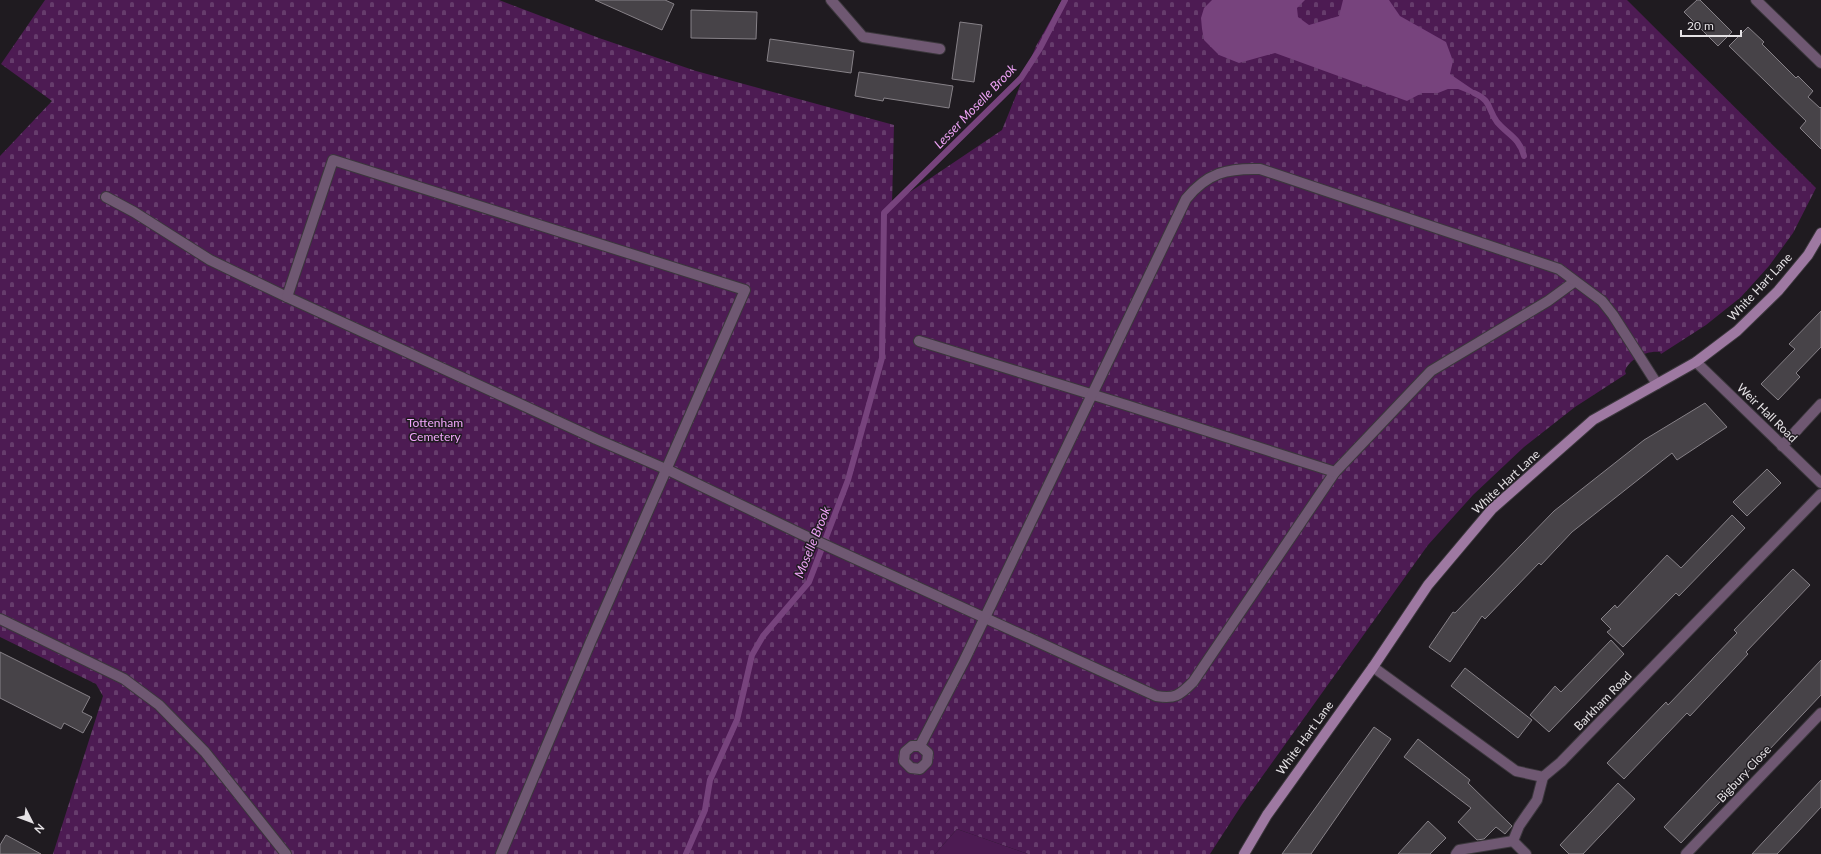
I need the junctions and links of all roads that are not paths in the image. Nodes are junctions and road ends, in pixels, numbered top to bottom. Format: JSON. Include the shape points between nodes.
{"nodes":[{"id":1,"x":831,"y":0,"type":"edge"},
{"id":2,"x":1756,"y":0,"type":"edge"},
{"id":3,"x":940,"y":49,"type":"dead end"},
{"id":4,"x":1821,"y":63,"type":"edge"},
{"id":5,"x":106,"y":197,"type":"dead end"},
{"id":6,"x":1821,"y":233,"type":"edge"},
{"id":7,"x":1574,"y":282,"type":"junction"},
{"id":8,"x":287,"y":297,"type":"junction"},
{"id":9,"x":919,"y":341,"type":"dead end"},
{"id":10,"x":1696,"y":362,"type":"junction"},
{"id":11,"x":1657,"y":384,"type":"junction"},
{"id":12,"x":1092,"y":395,"type":"junction"},
{"id":13,"x":1821,"y":404,"type":"edge"},
{"id":14,"x":1782,"y":446,"type":"junction"},
{"id":15,"x":668,"y":470,"type":"junction"},
{"id":16,"x":1335,"y":472,"type":"junction"},
{"id":17,"x":1821,"y":483,"type":"edge"},
{"id":18,"x":1821,"y":494,"type":"edge"},
{"id":19,"x":984,"y":617,"type":"junction"},
{"id":20,"x":0,"y":619,"type":"edge"},
{"id":21,"x":1373,"y":667,"type":"junction"},
{"id":22,"x":1821,"y":712,"type":"edge"},
{"id":23,"x":920,"y":746,"type":"dead end"},
{"id":24,"x":1543,"y":777,"type":"junction"},
{"id":25,"x":1513,"y":840,"type":"junction"},
{"id":26,"x":286,"y":854,"type":"edge"},
{"id":27,"x":501,"y":854,"type":"edge"},
{"id":28,"x":1244,"y":854,"type":"edge"},
{"id":29,"x":1456,"y":854,"type":"edge"},
{"id":30,"x":1526,"y":854,"type":"edge"},
{"id":31,"x":1686,"y":854,"type":"edge"}],
"edges":[{"from":1,"to":3,"type":"street","via":[[863,37]]},
{"from":2,"to":4,"type":"street"},
{"from":5,"to":8,"type":"street","via":[[210,260]]},
{"from":6,"to":10,"type":"street","name":"White Hart Lane","via":[[1808,255],[1778,291],[1737,331]]},
{"from":7,"to":11,"type":"street","via":[[1602,301]]},
{"from":7,"to":12,"type":"street","via":[[1559,269],[1260,169],[1228,170],[1205,180],[1186,199]]},
{"from":7,"to":16,"type":"street","via":[[1548,301],[1431,371]]},
{"from":8,"to":15,"type":"street"},
{"from":8,"to":15,"type":"street","via":[[333,160],[745,290]]},
{"from":9,"to":12,"type":"street"},
{"from":10,"to":11,"type":"street","name":"White Hart Lane"},
{"from":10,"to":14,"type":"street","name":"Weir Hall Road"},
{"from":11,"to":21,"type":"street","name":"White Hart Lane","via":[[1593,420],[1492,509],[1428,585]]},
{"from":12,"to":16,"type":"street"},
{"from":12,"to":19,"type":"street"},
{"from":13,"to":14,"type":"street"},
{"from":14,"to":17,"type":"street","name":"Weir Hall Road"},
{"from":15,"to":19,"type":"street"},
{"from":15,"to":27,"type":"street","via":[[591,642]]},
{"from":16,"to":19,"type":"street","via":[[1193,682],[1182,694],[1170,698],[1156,696]]},
{"from":18,"to":24,"type":"street","name":"Barkham Road","via":[[1562,762]]},
{"from":19,"to":23,"type":"street"},
{"from":20,"to":26,"type":"street","via":[[124,679],[159,705],[205,752]]},
{"from":21,"to":24,"type":"street","via":[[1516,771]]},
{"from":21,"to":28,"type":"street","name":"White Hart Lane","via":[[1267,815]]},
{"from":22,"to":31,"type":"street","name":"Bigbury Close"},
{"from":24,"to":25,"type":"street","via":[[1538,800],[1519,826]]},
{"from":25,"to":29,"type":"street","via":[[1459,850]]},
{"from":25,"to":30,"type":"street"}]}
